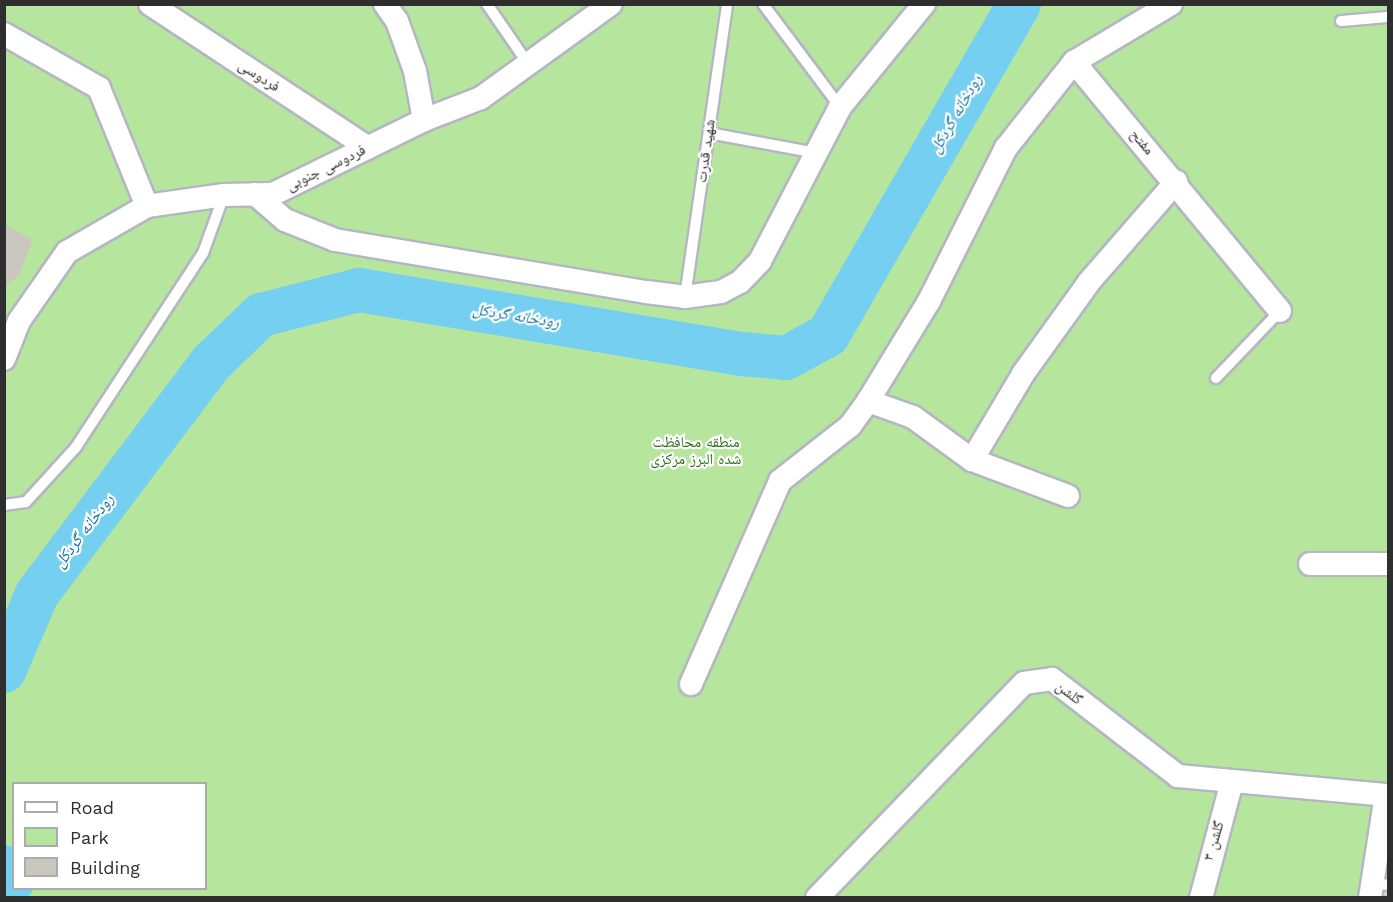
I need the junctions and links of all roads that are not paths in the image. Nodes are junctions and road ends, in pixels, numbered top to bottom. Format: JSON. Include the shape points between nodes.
{"nodes":[{"id":1,"x":150,"y":4,"type":"edge"},
{"id":2,"x":386,"y":4,"type":"edge"},
{"id":3,"x":487,"y":4,"type":"edge"},
{"id":4,"x":611,"y":4,"type":"edge"},
{"id":5,"x":727,"y":4,"type":"edge"},
{"id":6,"x":763,"y":4,"type":"edge"},
{"id":7,"x":924,"y":4,"type":"edge"},
{"id":8,"x":1171,"y":4,"type":"edge"},
{"id":9,"x":1389,"y":17,"type":"edge"},
{"id":10,"x":1341,"y":21,"type":"dead end"},
{"id":11,"x":4,"y":34,"type":"edge"},
{"id":12,"x":1074,"y":62,"type":"junction"},
{"id":13,"x":529,"y":65,"type":"junction"},
{"id":14,"x":840,"y":107,"type":"junction"},
{"id":15,"x":424,"y":120,"type":"junction"},
{"id":16,"x":709,"y":133,"type":"junction"},
{"id":17,"x":368,"y":148,"type":"junction"},
{"id":18,"x":817,"y":153,"type":"junction"},
{"id":19,"x":1176,"y":182,"type":"junction"},
{"id":20,"x":255,"y":194,"type":"junction"},
{"id":21,"x":224,"y":195,"type":"junction"},
{"id":22,"x":147,"y":206,"type":"junction"},
{"id":23,"x":685,"y":297,"type":"junction"},
{"id":24,"x":1280,"y":311,"type":"joint"},
{"id":25,"x":4,"y":359,"type":"edge"},
{"id":26,"x":1216,"y":378,"type":"dead end"},
{"id":27,"x":868,"y":401,"type":"junction"},
{"id":28,"x":972,"y":460,"type":"junction"},
{"id":29,"x":1068,"y":496,"type":"dead end"},
{"id":30,"x":4,"y":505,"type":"edge"},
{"id":31,"x":1310,"y":564,"type":"dead end"},
{"id":32,"x":1389,"y":564,"type":"edge"},
{"id":33,"x":691,"y":684,"type":"dead end"},
{"id":34,"x":1231,"y":784,"type":"junction"},
{"id":35,"x":1387,"y":795,"type":"edge"},
{"id":36,"x":1377,"y":888,"type":"edge"},
{"id":37,"x":817,"y":897,"type":"edge"},
{"id":38,"x":1201,"y":897,"type":"edge"}],
"edges":[{"from":1,"to":17,"type":"street","name":"فردوسی"},
{"from":2,"to":15,"type":"street","via":[[397,21],[415,71]]},
{"from":3,"to":13,"type":"lane"},
{"from":4,"to":13,"type":"street","name":"فردوسی جنوبی"},
{"from":5,"to":16,"type":"lane","name":"شهید قدرت"},
{"from":6,"to":14,"type":"lane"},
{"from":7,"to":14,"type":"street"},
{"from":8,"to":12,"type":"street"},
{"from":9,"to":10,"type":"lane"},
{"from":11,"to":22,"type":"street","via":[[99,88]]},
{"from":12,"to":19,"type":"street","name":"مفتح"},
{"from":12,"to":27,"type":"street","via":[[1006,148],[929,301]]},
{"from":13,"to":15,"type":"street","name":"فردوسی جنوبی","via":[[481,98]]},
{"from":14,"to":18,"type":"street"},
{"from":15,"to":17,"type":"street","name":"فردوسی جنوبی"},
{"from":16,"to":18,"type":"lane"},
{"from":16,"to":23,"type":"lane","name":"شهید قدرت"},
{"from":17,"to":20,"type":"street","name":"فردوسی جنوبی","via":[[273,194]]},
{"from":18,"to":23,"type":"street","via":[[760,261],[740,282],[721,292]]},
{"from":19,"to":24,"type":"street","name":"مفتح"},
{"from":19,"to":28,"type":"street","via":[[1089,282],[1023,374]]},
{"from":20,"to":21,"type":"street","name":"فردوسی جنوبی"},
{"from":20,"to":23,"type":"street","via":[[285,220],[335,240]]},
{"from":21,"to":22,"type":"street","name":"فردوسی جنوبی"},
{"from":21,"to":30,"type":"lane","via":[[203,254],[76,447],[26,502]]},
{"from":22,"to":25,"type":"street","name":"فردوسی جنوبی","via":[[67,252],[19,321]]},
{"from":24,"to":26,"type":"lane"},
{"from":27,"to":28,"type":"street","via":[[913,417]]},
{"from":27,"to":33,"type":"street","via":[[850,426],[780,481]]},
{"from":28,"to":29,"type":"street"},
{"from":31,"to":32,"type":"street"},
{"from":34,"to":35,"type":"street","name":"گلشن"},
{"from":34,"to":37,"type":"street","name":"گلشن","via":[[1178,777],[1052,680],[1023,683]]},
{"from":34,"to":38,"type":"street","name":"گلشن ۳"},
{"from":35,"to":36,"type":"street"}]}
